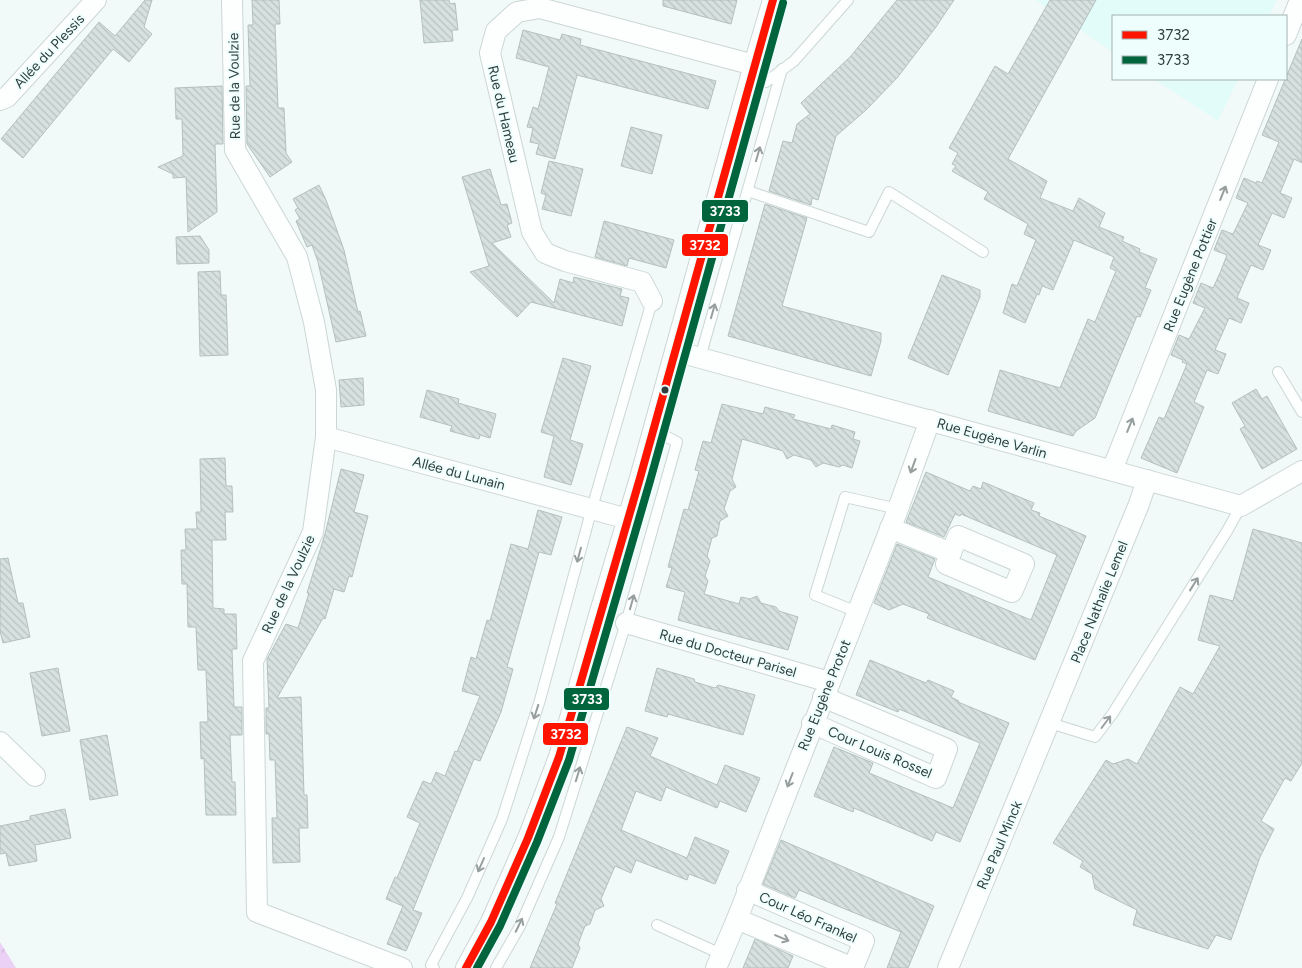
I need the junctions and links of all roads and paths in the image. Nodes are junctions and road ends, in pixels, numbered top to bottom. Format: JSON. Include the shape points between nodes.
{"nodes":[{"id":1,"x":96,"y":0,"type":"edge"},
{"id":2,"x":232,"y":0,"type":"edge"},
{"id":3,"x":773,"y":0,"type":"edge"},
{"id":4,"x":848,"y":0,"type":"edge"},
{"id":5,"x":1300,"y":0,"type":"edge"},
{"id":6,"x":1287,"y":32,"type":"edge"},
{"id":7,"x":782,"y":69,"type":"junction"},
{"id":8,"x":751,"y":73,"type":"junction"},
{"id":9,"x":1268,"y":80,"type":"edge"},
{"id":10,"x":0,"y":100,"type":"edge"},
{"id":11,"x":748,"y":191,"type":"junction"},
{"id":12,"x":983,"y":252,"type":"dead end"},
{"id":13,"x":652,"y":301,"type":"joint"},
{"id":14,"x":675,"y":351,"type":"junction"},
{"id":15,"x":700,"y":358,"type":"junction"},
{"id":16,"x":1278,"y":372,"type":"dead end"},
{"id":17,"x":1302,"y":412,"type":"edge"},
{"id":18,"x":930,"y":420,"type":"junction"},
{"id":19,"x":652,"y":429,"type":"junction"},
{"id":20,"x":326,"y":437,"type":"junction"},
{"id":21,"x":1112,"y":470,"type":"junction"},
{"id":22,"x":1302,"y":471,"type":"edge"},
{"id":23,"x":1147,"y":480,"type":"junction"},
{"id":24,"x":1240,"y":506,"type":"junction"},
{"id":25,"x":592,"y":508,"type":"junction"},
{"id":26,"x":898,"y":509,"type":"junction"},
{"id":27,"x":628,"y":519,"type":"junction"},
{"id":28,"x":890,"y":528,"type":"junction"},
{"id":29,"x":951,"y":553,"type":"dead end"},
{"id":30,"x":857,"y":612,"type":"junction"},
{"id":31,"x":626,"y":623,"type":"junction"},
{"id":32,"x":826,"y":690,"type":"junction"},
{"id":33,"x":1050,"y":722,"type":"junction"},
{"id":34,"x":812,"y":723,"type":"junction"},
{"id":35,"x":0,"y":742,"type":"edge"},
{"id":36,"x":35,"y":776,"type":"dead end"},
{"id":37,"x":747,"y":890,"type":"junction"},
{"id":38,"x":737,"y":919,"type":"junction"},
{"id":39,"x":658,"y":925,"type":"dead end"},
{"id":40,"x":718,"y":961,"type":"edge"},
{"id":41,"x":402,"y":968,"type":"edge"},
{"id":42,"x":434,"y":968,"type":"edge"},
{"id":43,"x":466,"y":968,"type":"edge"},
{"id":44,"x":496,"y":968,"type":"edge"},
{"id":45,"x":948,"y":968,"type":"edge"}],
"edges":[{"from":1,"to":10,"type":"street","name":"Allée du Plessis","via":[[7,97]]},
{"from":2,"to":20,"type":"street","name":"Rue de la Voulzie","via":[[235,150],[297,257],[314,322],[326,390]]},
{"from":3,"to":8,"type":"street"},
{"from":4,"to":7,"type":"lane"},
{"from":5,"to":6,"type":"street"},
{"from":7,"to":8,"type":"lane","via":[[766,82]]},
{"from":11,"to":7,"type":"lane","one_way":true},
{"from":8,"to":13,"type":"street","name":"Rue du Hameau","via":[[540,8],[517,12],[496,31],[490,53],[532,232],[545,253],[642,282]]},
{"from":8,"to":14,"type":"street"},
{"from":21,"to":9,"type":"street","name":"Rue Eugène Pottier","one_way":true},
{"from":11,"to":12,"type":"lane","via":[[869,232],[889,192]]},
{"from":15,"to":11,"type":"lane","one_way":true},
{"from":13,"to":25,"type":"lane"},
{"from":14,"to":15,"type":"street","name":"Rue Eugène Varlin"},
{"from":14,"to":19,"type":"street"},
{"from":15,"to":18,"type":"street","name":"Rue Eugène Varlin"},
{"from":16,"to":17,"type":"lane"},
{"from":18,"to":21,"type":"street","name":"Rue Eugène Varlin"},
{"from":18,"to":26,"type":"street","name":"Rue Eugène Protot","one_way":true},
{"from":19,"to":27,"type":"street"},
{"from":31,"to":19,"type":"lane","one_way":true,"via":[[677,442]]},
{"from":20,"to":25,"type":"street","name":"Allée du Lunain"},
{"from":20,"to":41,"type":"street","name":"Rue de la Voulzie","via":[[313,532],[253,661],[257,912]]},
{"from":21,"to":23,"type":"street","name":"Rue Eugène Varlin"},
{"from":22,"to":24,"type":"street"},
{"from":23,"to":24,"type":"street","name":"Rue Eugène Varlin"},
{"from":23,"to":33,"type":"street","name":"Place Nathalie Lemel"},
{"from":33,"to":24,"type":"lane","one_way":true,"via":[[1095,737]]},
{"from":25,"to":27,"type":"street","name":"Allée du Lunain"},
{"from":25,"to":42,"type":"lane","one_way":true,"via":[[540,700],[502,818],[467,898],[431,965]]},
{"from":26,"to":28,"type":"street","name":"Rue Eugène Protot"},
{"from":26,"to":30,"type":"lane","via":[[845,498],[815,595]]},
{"from":27,"to":43,"type":"street","via":[[559,757],[492,922]]},
{"from":28,"to":29,"type":"street"},
{"from":28,"to":30,"type":"street","name":"Rue Eugène Protot"},
{"from":30,"to":32,"type":"street","name":"Rue Eugène Protot"},
{"from":31,"to":32,"type":"street","name":"Rue du Docteur Parisel"},
{"from":44,"to":31,"type":"lane","one_way":true,"via":[[520,926],[559,836]]},
{"from":32,"to":34,"type":"street","name":"Rue Eugène Protot"},
{"from":32,"to":34,"type":"street","name":"Cour Louis Rossel","via":[[947,750],[936,778]]},
{"from":33,"to":45,"type":"street","name":"Rue Paul Minck"},
{"from":34,"to":37,"type":"street","name":"Rue Eugène Protot","one_way":true},
{"from":35,"to":36,"type":"street"},
{"from":37,"to":38,"type":"street","name":"Rue Eugène Protot"},
{"from":38,"to":37,"type":"street","name":"Cour Léo Frankel","one_way":true,"via":[[853,968],[864,941]]},
{"from":38,"to":40,"type":"street","name":"Rue Eugène Protot"},
{"from":39,"to":40,"type":"lane"}]}
